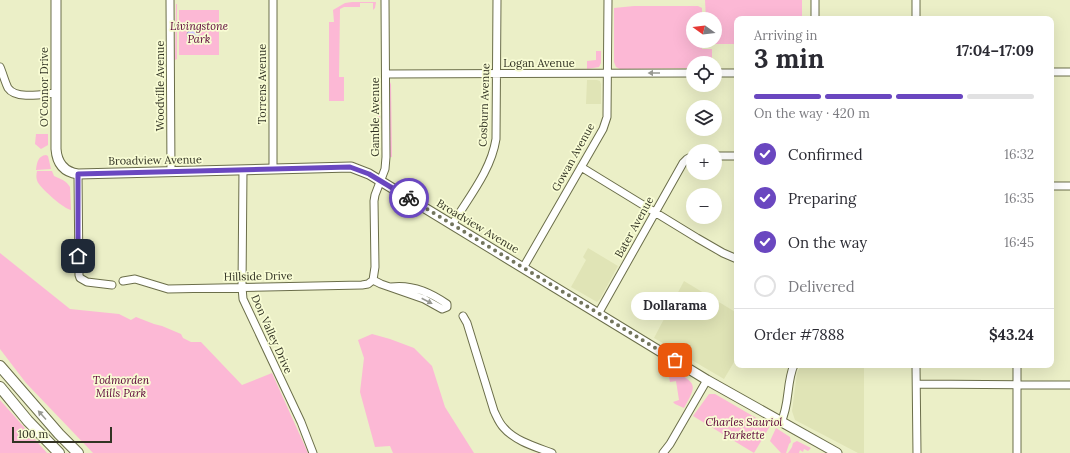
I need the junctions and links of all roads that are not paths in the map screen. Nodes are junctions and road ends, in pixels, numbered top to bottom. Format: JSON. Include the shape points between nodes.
{"nodes":[{"id":1,"x":56,"y":0,"type":"edge"},
{"id":2,"x":170,"y":0,"type":"edge"},
{"id":3,"x":273,"y":0,"type":"edge"},
{"id":4,"x":385,"y":0,"type":"edge"},
{"id":5,"x":497,"y":0,"type":"edge"},
{"id":6,"x":608,"y":0,"type":"edge"},
{"id":7,"x":815,"y":0,"type":"edge"},
{"id":8,"x":916,"y":0,"type":"edge"},
{"id":9,"x":815,"y":16,"type":"edge"},
{"id":10,"x":916,"y":16,"type":"edge"},
{"id":11,"x":0,"y":67,"type":"edge"},
{"id":12,"x":1054,"y":72,"type":"edge"},
{"id":13,"x":1070,"y":72,"type":"edge"},
{"id":14,"x":607,"y":73,"type":"junction"},
{"id":15,"x":686,"y":73,"type":"edge"},
{"id":16,"x":722,"y":73,"type":"edge"},
{"id":17,"x":734,"y":73,"type":"edge"},
{"id":18,"x":386,"y":74,"type":"junction"},
{"id":19,"x":497,"y":74,"type":"junction"},
{"id":20,"x":56,"y":93,"type":"junction"},
{"id":21,"x":722,"y":156,"type":"edge"},
{"id":22,"x":734,"y":156,"type":"edge"},
{"id":23,"x":686,"y":160,"type":"edge"},
{"id":24,"x":581,"y":167,"type":"junction"},
{"id":25,"x":273,"y":168,"type":"junction"},
{"id":26,"x":243,"y":170,"type":"junction"},
{"id":27,"x":67,"y":171,"type":"joint"},
{"id":28,"x":171,"y":172,"type":"junction"},
{"id":29,"x":78,"y":174,"type":"junction"},
{"id":30,"x":380,"y":181,"type":"junction"},
{"id":31,"x":1054,"y":186,"type":"edge"},
{"id":32,"x":1070,"y":186,"type":"edge"},
{"id":33,"x":655,"y":212,"type":"junction"},
{"id":34,"x":452,"y":225,"type":"junction"},
{"id":35,"x":734,"y":258,"type":"edge"},
{"id":36,"x":523,"y":268,"type":"junction"},
{"id":37,"x":373,"y":280,"type":"junction"},
{"id":38,"x":123,"y":281,"type":"dead end"},
{"id":39,"x":112,"y":285,"type":"dead end"},
{"id":40,"x":242,"y":287,"type":"junction"},
{"id":41,"x":391,"y":287,"type":"junction"},
{"id":42,"x":598,"y":314,"type":"junction"},
{"id":43,"x":463,"y":316,"type":"dead end"},
{"id":44,"x":0,"y":366,"type":"edge"},
{"id":45,"x":793,"y":368,"type":"edge"},
{"id":46,"x":916,"y":368,"type":"edge"},
{"id":47,"x":1017,"y":368,"type":"edge"},
{"id":48,"x":707,"y":380,"type":"junction"},
{"id":49,"x":917,"y":384,"type":"junction"},
{"id":50,"x":1017,"y":385,"type":"junction"},
{"id":51,"x":1070,"y":385,"type":"edge"},
{"id":52,"x":0,"y":387,"type":"edge"},
{"id":53,"x":781,"y":422,"type":"junction"},
{"id":54,"x":59,"y":453,"type":"edge"},
{"id":55,"x":78,"y":453,"type":"edge"},
{"id":56,"x":313,"y":453,"type":"edge"},
{"id":57,"x":552,"y":453,"type":"edge"},
{"id":58,"x":663,"y":453,"type":"edge"},
{"id":59,"x":837,"y":453,"type":"edge"},
{"id":60,"x":917,"y":453,"type":"edge"},
{"id":61,"x":1017,"y":453,"type":"edge"}],
"edges":[{"from":1,"to":20,"type":"main road","name":"O'Connor Drive"},
{"from":2,"to":28,"type":"street","name":"Woodville Avenue"},
{"from":3,"to":25,"type":"street","name":"Torrens Avenue"},
{"from":4,"to":18,"type":"street","name":"Gamble Avenue"},
{"from":5,"to":19,"type":"street","name":"Cosburn Avenue"},
{"from":6,"to":14,"type":"street","name":"Gowan Avenue"},
{"from":7,"to":9,"type":"street"},
{"from":8,"to":10,"type":"street"},
{"from":11,"to":20,"type":"street","via":[[9,88],[14,93]]},
{"from":12,"to":13,"type":"street"},
{"from":15,"to":14,"type":"street","name":"Logan Avenue","one_way":true},
{"from":14,"to":19,"type":"street","name":"Logan Avenue"},
{"from":14,"to":24,"type":"street","name":"Gowan Avenue","via":[[607,117]]},
{"from":16,"to":17,"type":"street"},
{"from":18,"to":19,"type":"street","name":"Logan Avenue"},
{"from":18,"to":30,"type":"street","name":"Gamble Avenue","via":[[386,157]]},
{"from":19,"to":34,"type":"street","name":"Cosburn Avenue","via":[[494,150],[486,169]]},
{"from":20,"to":27,"type":"main road","name":"O'Connor Drive","via":[[57,156],[59,163]]},
{"from":21,"to":22,"type":"street"},
{"from":23,"to":33,"type":"street","name":"Bater Avenue"},
{"from":24,"to":33,"type":"street"},
{"from":24,"to":36,"type":"street","name":"Gowan Avenue"},
{"from":25,"to":26,"type":"main road","name":"Broadview Avenue"},
{"from":25,"to":30,"type":"main road","name":"Broadview Avenue","via":[[350,167]]},
{"from":26,"to":28,"type":"main road","name":"Broadview Avenue"},
{"from":26,"to":40,"type":"street","name":"Don Valley Drive"},
{"from":27,"to":29,"type":"main road","name":"Broadview Avenue"},
{"from":28,"to":29,"type":"main road","name":"Broadview Avenue"},
{"from":29,"to":39,"type":"street","via":[[80,278],[87,282]]},
{"from":30,"to":34,"type":"main road","name":"Broadview Avenue"},
{"from":30,"to":37,"type":"street","name":"Gamble Avenue","via":[[374,201]]},
{"from":31,"to":32,"type":"street"},
{"from":33,"to":35,"type":"street"},
{"from":33,"to":42,"type":"street","name":"Bater Avenue"},
{"from":34,"to":36,"type":"main road","name":"Broadview Avenue"},
{"from":36,"to":42,"type":"main road","name":"Broadview Avenue"},
{"from":37,"to":40,"type":"street","name":"Hillside Drive","via":[[362,285]]},
{"from":37,"to":41,"type":"street"},
{"from":38,"to":40,"type":"street","name":"Hillside Drive","via":[[135,280],[168,289]]},
{"from":40,"to":56,"type":"street","name":"Don Valley Drive","via":[[243,300]]},
{"from":41,"to":41,"type":"street","one_way":true,"via":[[424,299],[442,309],[447,307],[447,304],[428,292],[401,285]]},
{"from":42,"to":48,"type":"main road","name":"Broadview Avenue"},
{"from":43,"to":57,"type":"street","via":[[468,323],[499,422],[504,429],[522,441]]},
{"from":55,"to":44,"type":"highway","one_way":true},
{"from":45,"to":53,"type":"street","via":[[786,411]]},
{"from":46,"to":49,"type":"street"},
{"from":47,"to":50,"type":"street"},
{"from":48,"to":53,"type":"main road","name":"Broadview Avenue"},
{"from":48,"to":58,"type":"street"},
{"from":49,"to":50,"type":"street"},
{"from":49,"to":60,"type":"street"},
{"from":50,"to":51,"type":"street"},
{"from":50,"to":61,"type":"street"},
{"from":52,"to":54,"type":"highway"},
{"from":53,"to":59,"type":"main road","name":"Broadview Avenue"}]}
